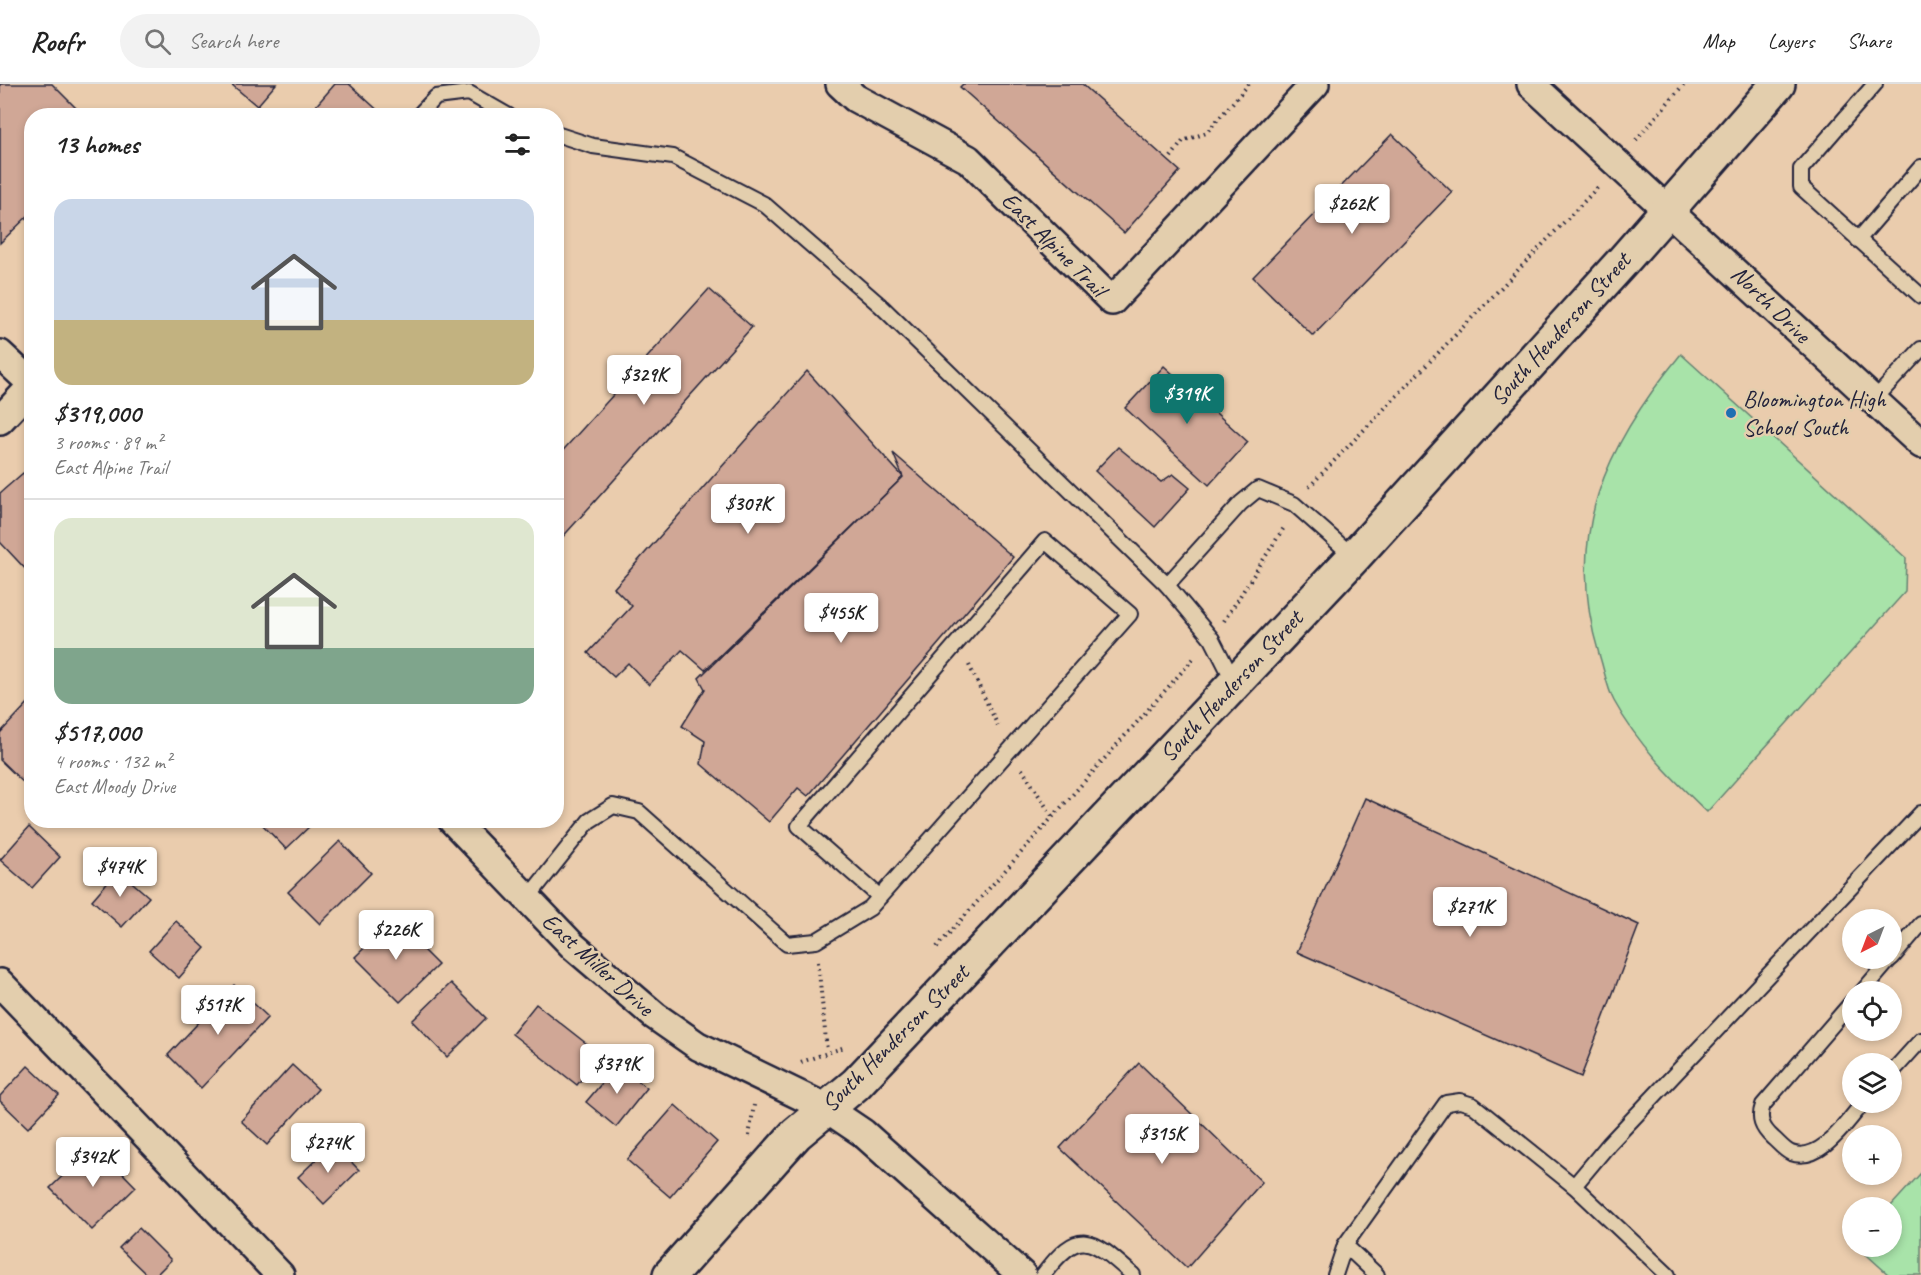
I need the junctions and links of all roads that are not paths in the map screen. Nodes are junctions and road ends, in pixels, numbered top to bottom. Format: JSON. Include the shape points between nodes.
{"nodes":[{"id":1,"x":840,"y":84,"type":"edge"},
{"id":2,"x":1315,"y":84,"type":"edge"},
{"id":3,"x":1531,"y":84,"type":"edge"},
{"id":4,"x":1778,"y":84,"type":"edge"},
{"id":5,"x":1875,"y":84,"type":"edge"},
{"id":6,"x":426,"y":108,"type":"edge"},
{"id":7,"x":495,"y":108,"type":"edge"},
{"id":8,"x":564,"y":137,"type":"edge"},
{"id":9,"x":1921,"y":167,"type":"edge"},
{"id":10,"x":1668,"y":209,"type":"junction"},
{"id":11,"x":1858,"y":240,"type":"junction"},
{"id":12,"x":1921,"y":296,"type":"edge"},
{"id":13,"x":1921,"y":349,"type":"edge"},
{"id":14,"x":0,"y":354,"type":"edge"},
{"id":15,"x":24,"y":377,"type":"edge"},
{"id":16,"x":24,"y":394,"type":"edge"},
{"id":17,"x":1873,"y":401,"type":"junction"},
{"id":18,"x":0,"y":420,"type":"edge"},
{"id":19,"x":1921,"y":444,"type":"edge"},
{"id":20,"x":1354,"y":557,"type":"junction"},
{"id":21,"x":1167,"y":585,"type":"junction"},
{"id":22,"x":1234,"y":682,"type":"junction"},
{"id":23,"x":1921,"y":813,"type":"edge"},
{"id":24,"x":460,"y":828,"type":"edge"},
{"id":25,"x":880,"y":897,"type":"junction"},
{"id":26,"x":527,"y":899,"type":"junction"},
{"id":27,"x":1921,"y":924,"type":"edge"},
{"id":28,"x":1902,"y":946,"type":"edge"},
{"id":29,"x":1882,"y":969,"type":"edge"},
{"id":30,"x":1871,"y":981,"type":"edge"},
{"id":31,"x":0,"y":983,"type":"edge"},
{"id":32,"x":1842,"y":1014,"type":"edge"},
{"id":33,"x":1921,"y":1040,"type":"edge"},
{"id":34,"x":1902,"y":1061,"type":"edge"},
{"id":35,"x":826,"y":1108,"type":"junction"},
{"id":36,"x":1854,"y":1113,"type":"edge"},
{"id":37,"x":1574,"y":1186,"type":"junction"},
{"id":38,"x":1345,"y":1245,"type":"junction"},
{"id":39,"x":280,"y":1275,"type":"edge"},
{"id":40,"x":670,"y":1275,"type":"edge"},
{"id":41,"x":1022,"y":1275,"type":"edge"},
{"id":42,"x":1043,"y":1275,"type":"edge"},
{"id":43,"x":1133,"y":1275,"type":"edge"},
{"id":44,"x":1335,"y":1275,"type":"edge"},
{"id":45,"x":1377,"y":1275,"type":"edge"},
{"id":46,"x":1668,"y":1275,"type":"edge"}],
"edges":[{"from":1,"to":2,"type":"street","name":"East Alpine Trail","via":[[855,98],[968,159],[1112,301]]},
{"from":3,"to":10,"type":"street","name":"North Drive"},
{"from":4,"to":10,"type":"street","name":"South Henderson Street"},
{"from":5,"to":11,"type":"lane","via":[[1801,169],[1800,187]]},
{"from":6,"to":7,"type":"lane","via":[[436,97],[469,93]]},
{"from":8,"to":21,"type":"lane","via":[[593,146],[673,157],[764,204],[881,306]]},
{"from":9,"to":11,"type":"lane"},
{"from":10,"to":17,"type":"street","name":"North Drive"},
{"from":10,"to":20,"type":"street","name":"South Henderson Street"},
{"from":11,"to":12,"type":"lane"},
{"from":13,"to":17,"type":"lane"},
{"from":14,"to":15,"type":"street"},
{"from":16,"to":18,"type":"street"},
{"from":17,"to":19,"type":"street","name":"North Drive"},
{"from":20,"to":21,"type":"lane","via":[[1294,504],[1258,489]]},
{"from":20,"to":22,"type":"street","name":"South Henderson Street"},
{"from":21,"to":22,"type":"lane","via":[[1212,639]]},
{"from":22,"to":35,"type":"street","name":"South Henderson Street","via":[[856,1084]]},
{"from":23,"to":37,"type":"lane"},
{"from":24,"to":26,"type":"street","name":"East Miller Drive"},
{"from":25,"to":25,"type":"lane","via":[[1130,614],[1045,541],[799,826]]},
{"from":25,"to":26,"type":"lane","via":[[870,908],[816,941],[787,944],[639,812],[613,806],[589,821]]},
{"from":26,"to":35,"type":"street","name":"East Miller Drive","via":[[655,1016],[698,1046]]},
{"from":27,"to":28,"type":"lane"},
{"from":29,"to":30,"type":"lane"},
{"from":31,"to":39,"type":"street"},
{"from":32,"to":36,"type":"lane","via":[[1763,1105],[1760,1114],[1763,1129],[1789,1153],[1805,1155],[1825,1145]]},
{"from":33,"to":34,"type":"lane"},
{"from":35,"to":40,"type":"street","name":"South Henderson Street","via":[[796,1134]]},
{"from":35,"to":41,"type":"street","name":"East Miller Drive","via":[[863,1132]]},
{"from":37,"to":38,"type":"lane","via":[[1473,1104],[1446,1103]]},
{"from":37,"to":46,"type":"lane"},
{"from":38,"to":44,"type":"lane"},
{"from":38,"to":45,"type":"lane"},
{"from":42,"to":43,"type":"lane","via":[[1063,1250],[1075,1242],[1087,1243],[1111,1255]]}]}
